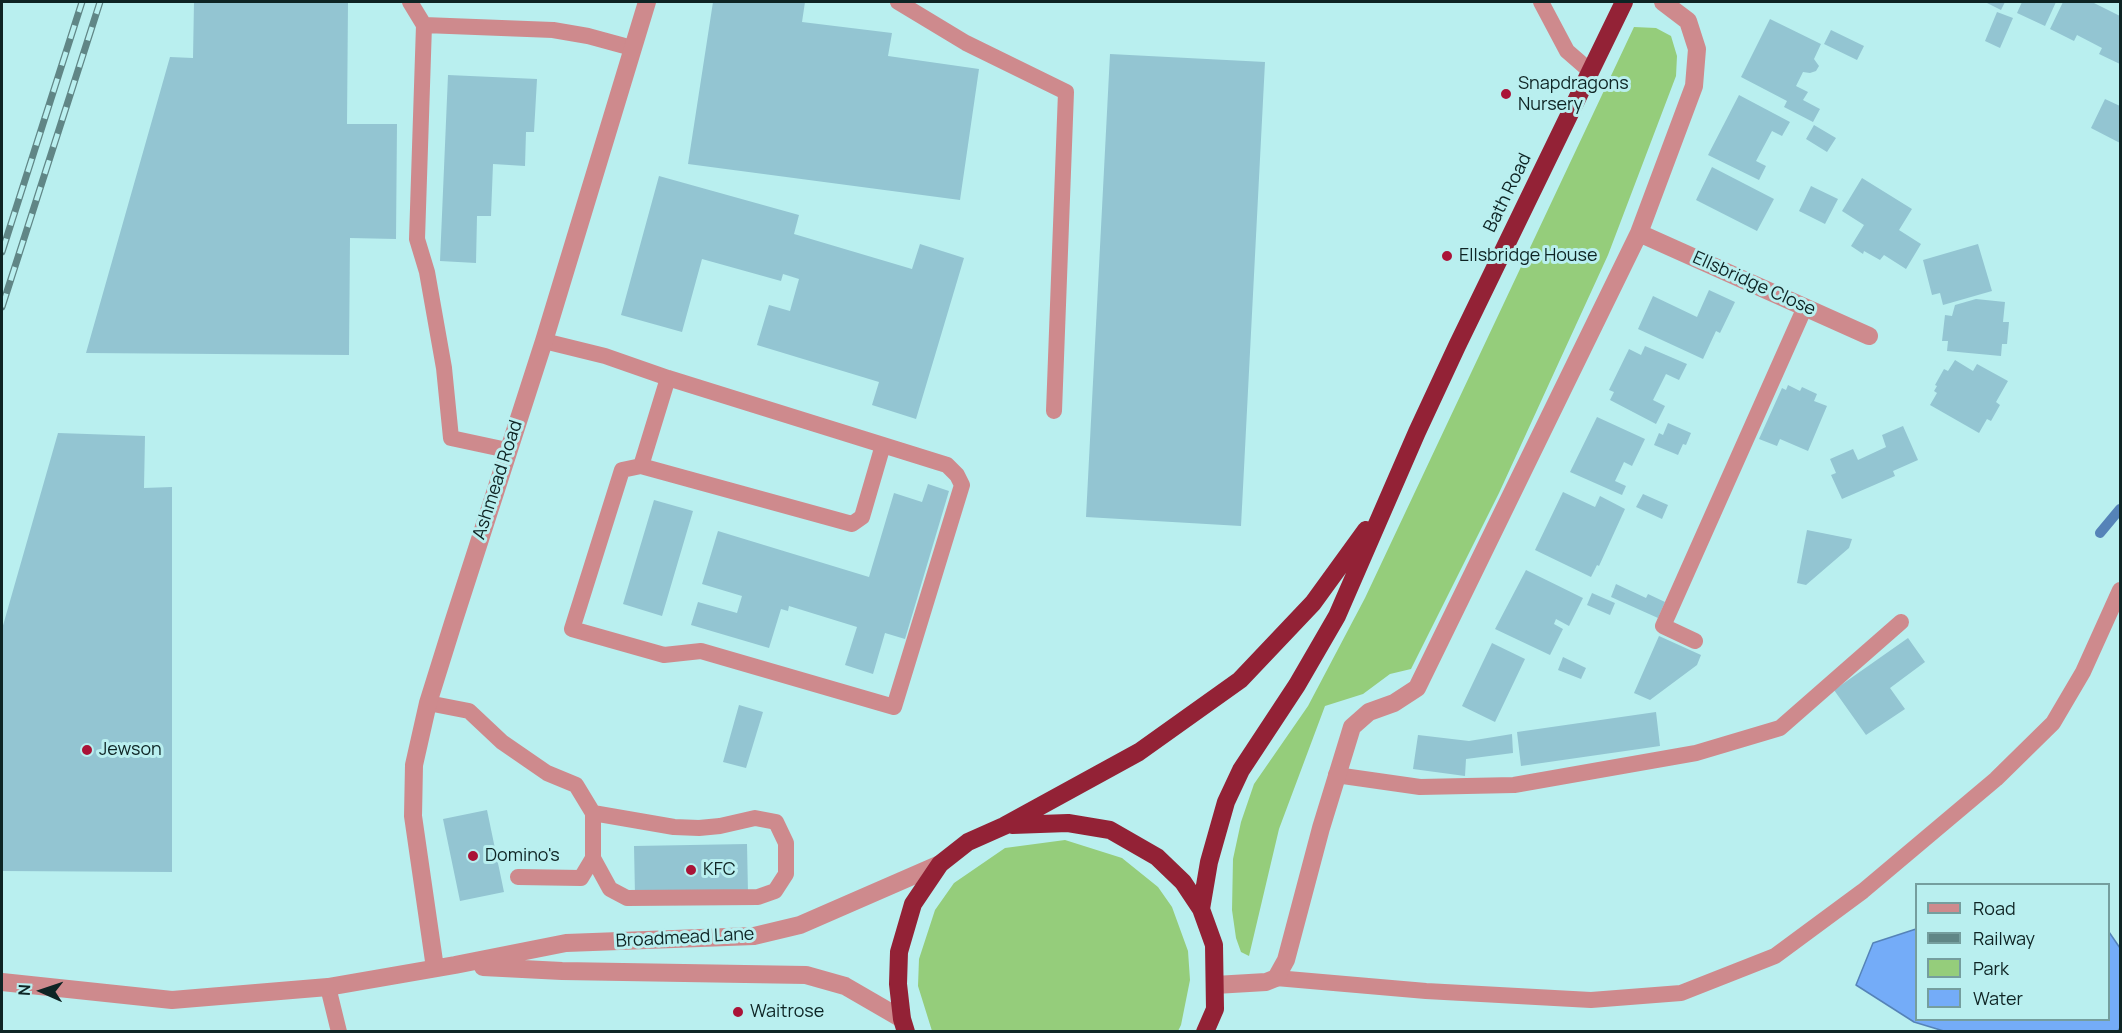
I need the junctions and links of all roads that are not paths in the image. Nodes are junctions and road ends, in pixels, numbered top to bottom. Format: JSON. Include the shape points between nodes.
{"nodes":[{"id":1,"x":410,"y":2,"type":"edge"},
{"id":2,"x":647,"y":2,"type":"edge"},
{"id":3,"x":898,"y":2,"type":"edge"},
{"id":4,"x":1541,"y":2,"type":"edge"},
{"id":5,"x":1624,"y":2,"type":"edge"},
{"id":6,"x":1663,"y":2,"type":"edge"},
{"id":7,"x":424,"y":25,"type":"junction"},
{"id":8,"x":632,"y":48,"type":"junction"},
{"id":9,"x":1590,"y":71,"type":"junction"},
{"id":10,"x":1639,"y":233,"type":"junction"},
{"id":11,"x":1805,"y":308,"type":"junction"},
{"id":12,"x":1869,"y":336,"type":"dead end"},
{"id":13,"x":544,"y":341,"type":"junction"},
{"id":14,"x":668,"y":378,"type":"junction"},
{"id":15,"x":1054,"y":411,"type":"dead end"},
{"id":16,"x":883,"y":445,"type":"junction"},
{"id":17,"x":507,"y":450,"type":"junction"},
{"id":18,"x":641,"y":466,"type":"junction"},
{"id":19,"x":1386,"y":502,"type":"junction"},
{"id":20,"x":2121,"y":590,"type":"edge"},
{"id":21,"x":1901,"y":622,"type":"dead end"},
{"id":22,"x":1695,"y":641,"type":"dead end"},
{"id":23,"x":428,"y":704,"type":"junction"},
{"id":24,"x":1336,"y":775,"type":"junction"},
{"id":25,"x":593,"y":813,"type":"junction"},
{"id":26,"x":1004,"y":826,"type":"junction"},
{"id":27,"x":593,"y":858,"type":"junction"},
{"id":28,"x":940,"y":864,"type":"junction"},
{"id":29,"x":518,"y":877,"type":"dead end"},
{"id":30,"x":1201,"y":909,"type":"junction"},
{"id":31,"x":455,"y":965,"type":"junction"},
{"id":32,"x":435,"y":968,"type":"junction"},
{"id":33,"x":1276,"y":978,"type":"junction"},
{"id":34,"x":2,"y":982,"type":"edge"},
{"id":35,"x":1215,"y":986,"type":"junction"},
{"id":36,"x":328,"y":987,"type":"junction"},
{"id":37,"x":904,"y":1025,"type":"edge"},
{"id":38,"x":328,"y":1032,"type":"edge"},
{"id":39,"x":339,"y":1032,"type":"edge"},
{"id":40,"x":1205,"y":1032,"type":"edge"}],
"edges":[{"from":1,"to":7,"type":"lane"},
{"from":2,"to":8,"type":"street","name":"Ashmead Road"},
{"from":3,"to":15,"type":"lane","via":[[966,43],[1066,92]]},
{"from":4,"to":9,"type":"lane","via":[[1567,51]]},
{"from":5,"to":9,"type":"highway","name":"Bath Road"},
{"from":6,"to":10,"type":"street","via":[[1688,21],[1697,49],[1694,86]]},
{"from":7,"to":8,"type":"lane","via":[[554,30]]},
{"from":7,"to":17,"type":"lane","via":[[417,239],[427,272],[444,368],[451,438]]},
{"from":8,"to":13,"type":"street","name":"Ashmead Road"},
{"from":9,"to":19,"type":"highway","name":"Bath Road"},
{"from":10,"to":11,"type":"street","name":"Ellsbridge Close"},
{"from":10,"to":24,"type":"street","via":[[1416,688],[1394,703],[1369,712],[1352,727]]},
{"from":11,"to":12,"type":"street","name":"Ellsbridge Close"},
{"from":11,"to":22,"type":"lane","via":[[1663,626]]},
{"from":13,"to":14,"type":"lane","via":[[605,356]]},
{"from":13,"to":17,"type":"street","name":"Ashmead Road"},
{"from":14,"to":16,"type":"lane"},
{"from":14,"to":18,"type":"lane"},
{"from":16,"to":18,"type":"lane","via":[[862,517],[852,524]]},
{"from":16,"to":18,"type":"lane","via":[[947,465],[962,485],[894,707],[701,651],[664,655],[572,630],[622,470]]},
{"from":17,"to":23,"type":"street","name":"Ashmead Road"},
{"from":19,"to":26,"type":"highway","via":[[1313,603],[1240,680],[1139,752]]},
{"from":19,"to":30,"type":"highway","via":[[1336,616],[1297,685],[1241,770],[1226,802],[1209,861]]},
{"from":20,"to":33,"type":"lane","via":[[2083,672],[2053,723],[1996,779],[1863,891],[1775,956],[1681,993],[1591,1000]]},
{"from":21,"to":24,"type":"lane","via":[[1780,728],[1696,753],[1514,785],[1420,787]]},
{"from":23,"to":25,"type":"lane","via":[[469,711],[502,742],[547,773],[576,785]]},
{"from":23,"to":32,"type":"street","name":"Ashmead Road","via":[[414,765],[413,816]]},
{"from":24,"to":33,"type":"street","via":[[1286,960]]},
{"from":25,"to":27,"type":"lane"},
{"from":25,"to":27,"type":"lane","via":[[674,827],[720,826],[755,818],[776,822],[786,843],[786,874],[775,891],[758,897],[627,898],[610,889]]},
{"from":26,"to":28,"type":"highway","via":[[968,842]]},
{"from":26,"to":30,"type":"highway","via":[[1068,823],[1110,830],[1157,857],[1183,882]]},
{"from":27,"to":29,"type":"lane","via":[[581,878]]},
{"from":28,"to":31,"type":"street","name":"Broadmead Lane","via":[[800,925],[754,936],[566,943]]},
{"from":28,"to":37,"type":"highway","via":[[913,904],[899,952],[898,984]]},
{"from":30,"to":35,"type":"highway","via":[[1214,945]]},
{"from":31,"to":32,"type":"street","name":"Broadmead Lane"},
{"from":31,"to":37,"type":"street","name":"Broadmead Lane","via":[[806,975],[845,986]]},
{"from":32,"to":36,"type":"street","name":"Broadmead Lane"},
{"from":33,"to":35,"type":"street"},
{"from":34,"to":36,"type":"street","name":"Broadmead Lane","via":[[172,1000]]},
{"from":35,"to":40,"type":"highway","via":[[1215,1009]]},
{"from":36,"to":38,"type":"lane"},
{"from":36,"to":39,"type":"lane"}]}
